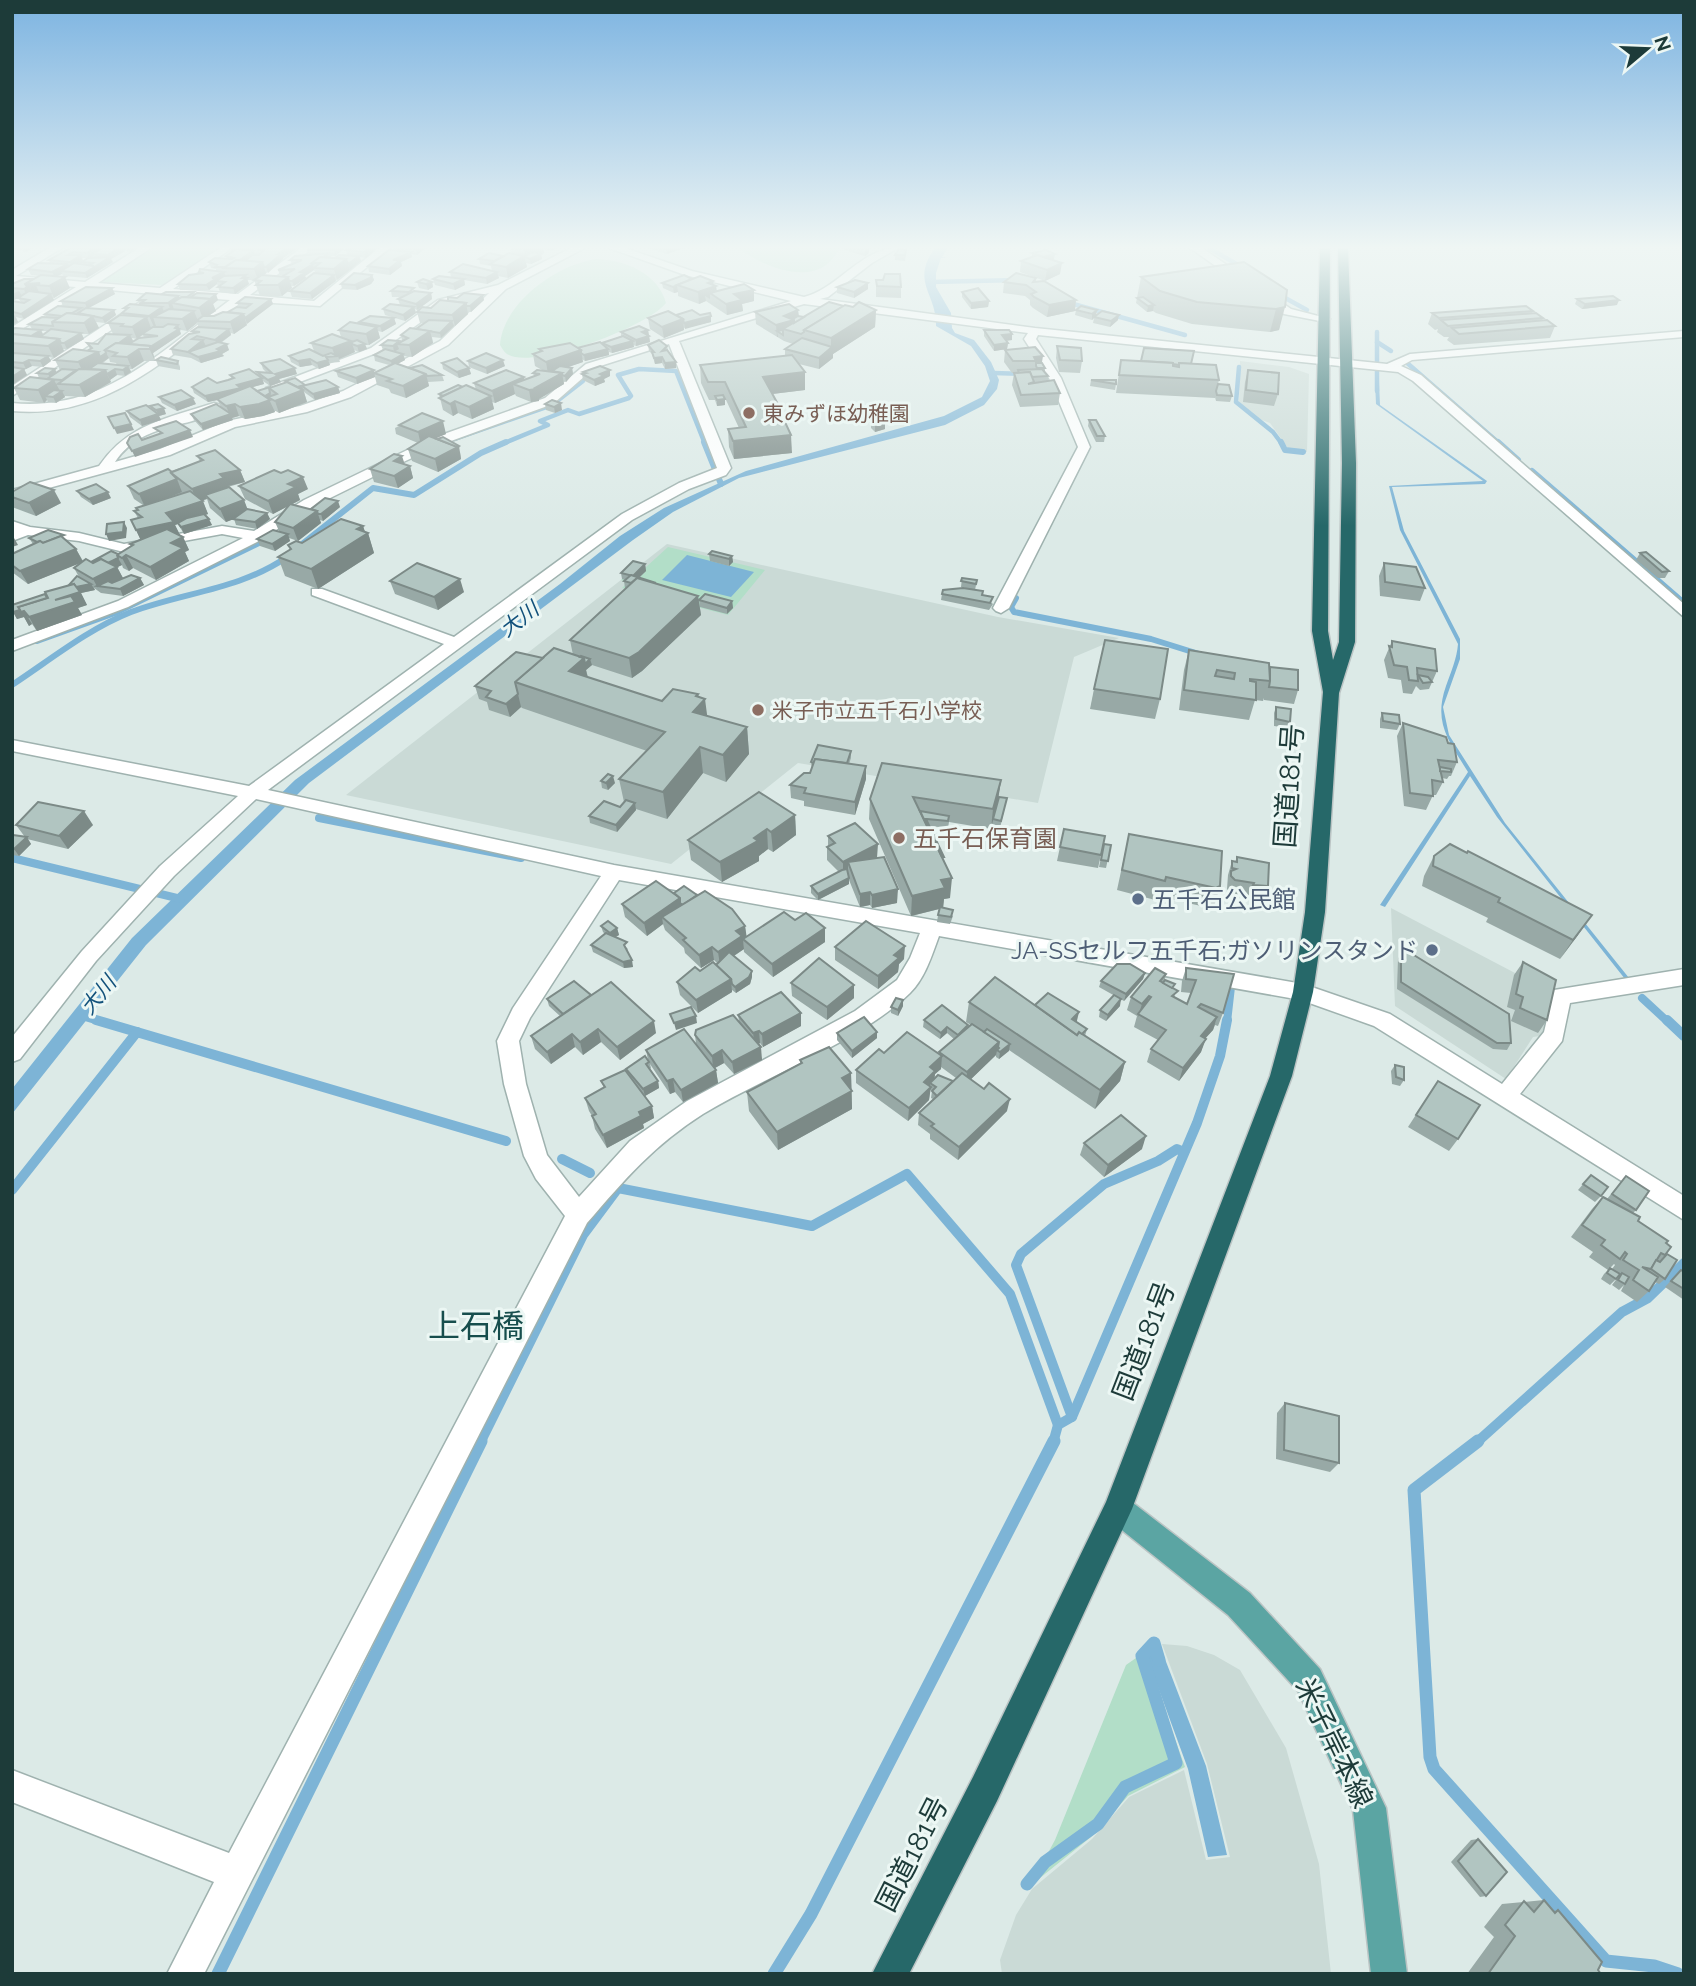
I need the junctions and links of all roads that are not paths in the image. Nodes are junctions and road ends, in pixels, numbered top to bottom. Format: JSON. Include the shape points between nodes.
{"nodes":[{"id":1,"x":88,"y":341,"type":"edge"},
{"id":2,"x":182,"y":341,"type":"edge"},
{"id":3,"x":388,"y":341,"type":"edge"},
{"id":4,"x":446,"y":341,"type":"edge"},
{"id":5,"x":667,"y":341,"type":"edge"},
{"id":6,"x":673,"y":341,"type":"edge"},
{"id":7,"x":1031,"y":341,"type":"edge"},
{"id":8,"x":1135,"y":341,"type":"edge"},
{"id":9,"x":1325,"y":341,"type":"edge"},
{"id":10,"x":1344,"y":341,"type":"edge"},
{"id":11,"x":1604,"y":341,"type":"edge"},
{"id":12,"x":1325,"y":359,"type":"junction"},
{"id":13,"x":1345,"y":361,"type":"junction"},
{"id":14,"x":1391,"y":366,"type":"junction"},
{"id":15,"x":12,"y":392,"type":"edge"},
{"id":16,"x":253,"y":394,"type":"edge"},
{"id":17,"x":228,"y":403,"type":"edge"},
{"id":18,"x":12,"y":407,"type":"edge"},
{"id":19,"x":104,"y":468,"type":"junction"},
{"id":20,"x":12,"y":494,"type":"edge"},
{"id":21,"x":12,"y":525,"type":"edge"},
{"id":22,"x":27,"y":531,"type":"junction"},
{"id":23,"x":257,"y":536,"type":"junction"},
{"id":24,"x":12,"y":537,"type":"edge"},
{"id":25,"x":317,"y":592,"type":"dead end"},
{"id":26,"x":1001,"y":608,"type":"dead end"},
{"id":27,"x":1684,"y":612,"type":"edge"},
{"id":28,"x":457,"y":643,"type":"junction"},
{"id":29,"x":12,"y":646,"type":"edge"},
{"id":30,"x":1331,"y":693,"type":"junction"},
{"id":31,"x":12,"y":745,"type":"edge"},
{"id":32,"x":252,"y":793,"type":"junction"},
{"id":33,"x":614,"y":872,"type":"junction"},
{"id":34,"x":932,"y":928,"type":"junction"},
{"id":35,"x":1684,"y":978,"type":"edge"},
{"id":36,"x":1303,"y":992,"type":"junction"},
{"id":37,"x":12,"y":1053,"type":"edge"},
{"id":38,"x":1506,"y":1095,"type":"junction"},
{"id":39,"x":1684,"y":1209,"type":"edge"},
{"id":40,"x":578,"y":1215,"type":"junction"},
{"id":41,"x":1118,"y":1509,"type":"junction"},
{"id":42,"x":12,"y":1786,"type":"edge"},
{"id":43,"x":236,"y":1873,"type":"junction"},
{"id":44,"x":185,"y":1974,"type":"edge"},
{"id":45,"x":890,"y":1974,"type":"edge"},
{"id":46,"x":1389,"y":1974,"type":"edge"}],
"edges":[{"from":1,"to":15,"type":"street"},
{"from":2,"to":18,"type":"street","via":[[100,396],[42,410]]},
{"from":3,"to":16,"type":"street","via":[[343,365]]},
{"from":4,"to":19,"type":"street","via":[[347,394],[231,424],[165,452]]},
{"from":5,"to":23,"type":"street","via":[[590,366],[549,401],[415,452],[309,503]]},
{"from":6,"to":28,"type":"street","via":[[724,468],[627,517]]},
{"from":7,"to":26,"type":"street","via":[[1055,378],[1084,447]]},
{"from":8,"to":12,"type":"street"},
{"from":9,"to":12,"type":"highway","name":"国道181号"},
{"from":10,"to":13,"type":"highway","name":"国道181号"},
{"from":11,"to":14,"type":"street","via":[[1410,357]]},
{"from":12,"to":13,"type":"street"},
{"from":12,"to":30,"type":"highway","name":"国道181号","via":[[1320,631]]},
{"from":13,"to":14,"type":"street"},
{"from":13,"to":30,"type":"highway","name":"国道181号","via":[[1347,642]]},
{"from":14,"to":27,"type":"street","via":[[1417,378]]},
{"from":17,"to":19,"type":"street","via":[[138,433],[120,446]]},
{"from":19,"to":20,"type":"street"},
{"from":21,"to":22,"type":"street"},
{"from":22,"to":23,"type":"street","via":[[124,548],[222,530]]},
{"from":22,"to":24,"type":"street"},
{"from":23,"to":29,"type":"street","via":[[122,604]]},
{"from":25,"to":28,"type":"street"},
{"from":28,"to":32,"type":"street"},
{"from":30,"to":36,"type":"highway","name":"国道181号","via":[[1315,912]]},
{"from":31,"to":32,"type":"street"},
{"from":32,"to":33,"type":"street"},
{"from":32,"to":37,"type":"street","via":[[167,871],[89,956]]},
{"from":33,"to":34,"type":"street"},
{"from":33,"to":40,"type":"street","via":[[520,1014],[508,1041],[518,1098],[536,1156]]},
{"from":34,"to":36,"type":"street"},
{"from":34,"to":40,"type":"street","via":[[904,986],[863,1017],[695,1108],[638,1148]]},
{"from":35,"to":38,"type":"street","via":[[1562,996],[1554,1035]]},
{"from":36,"to":38,"type":"street","via":[[1382,1020]]},
{"from":36,"to":41,"type":"highway","name":"国道181号","via":[[1281,1076]]},
{"from":38,"to":39,"type":"street"},
{"from":40,"to":43,"type":"street"},
{"from":41,"to":45,"type":"highway","name":"国道181号","via":[[985,1789]]},
{"from":41,"to":46,"type":"main road","name":"米子岸本線","via":[[1239,1604],[1309,1679],[1369,1808]]},
{"from":42,"to":43,"type":"street"},
{"from":43,"to":44,"type":"street"}]}
